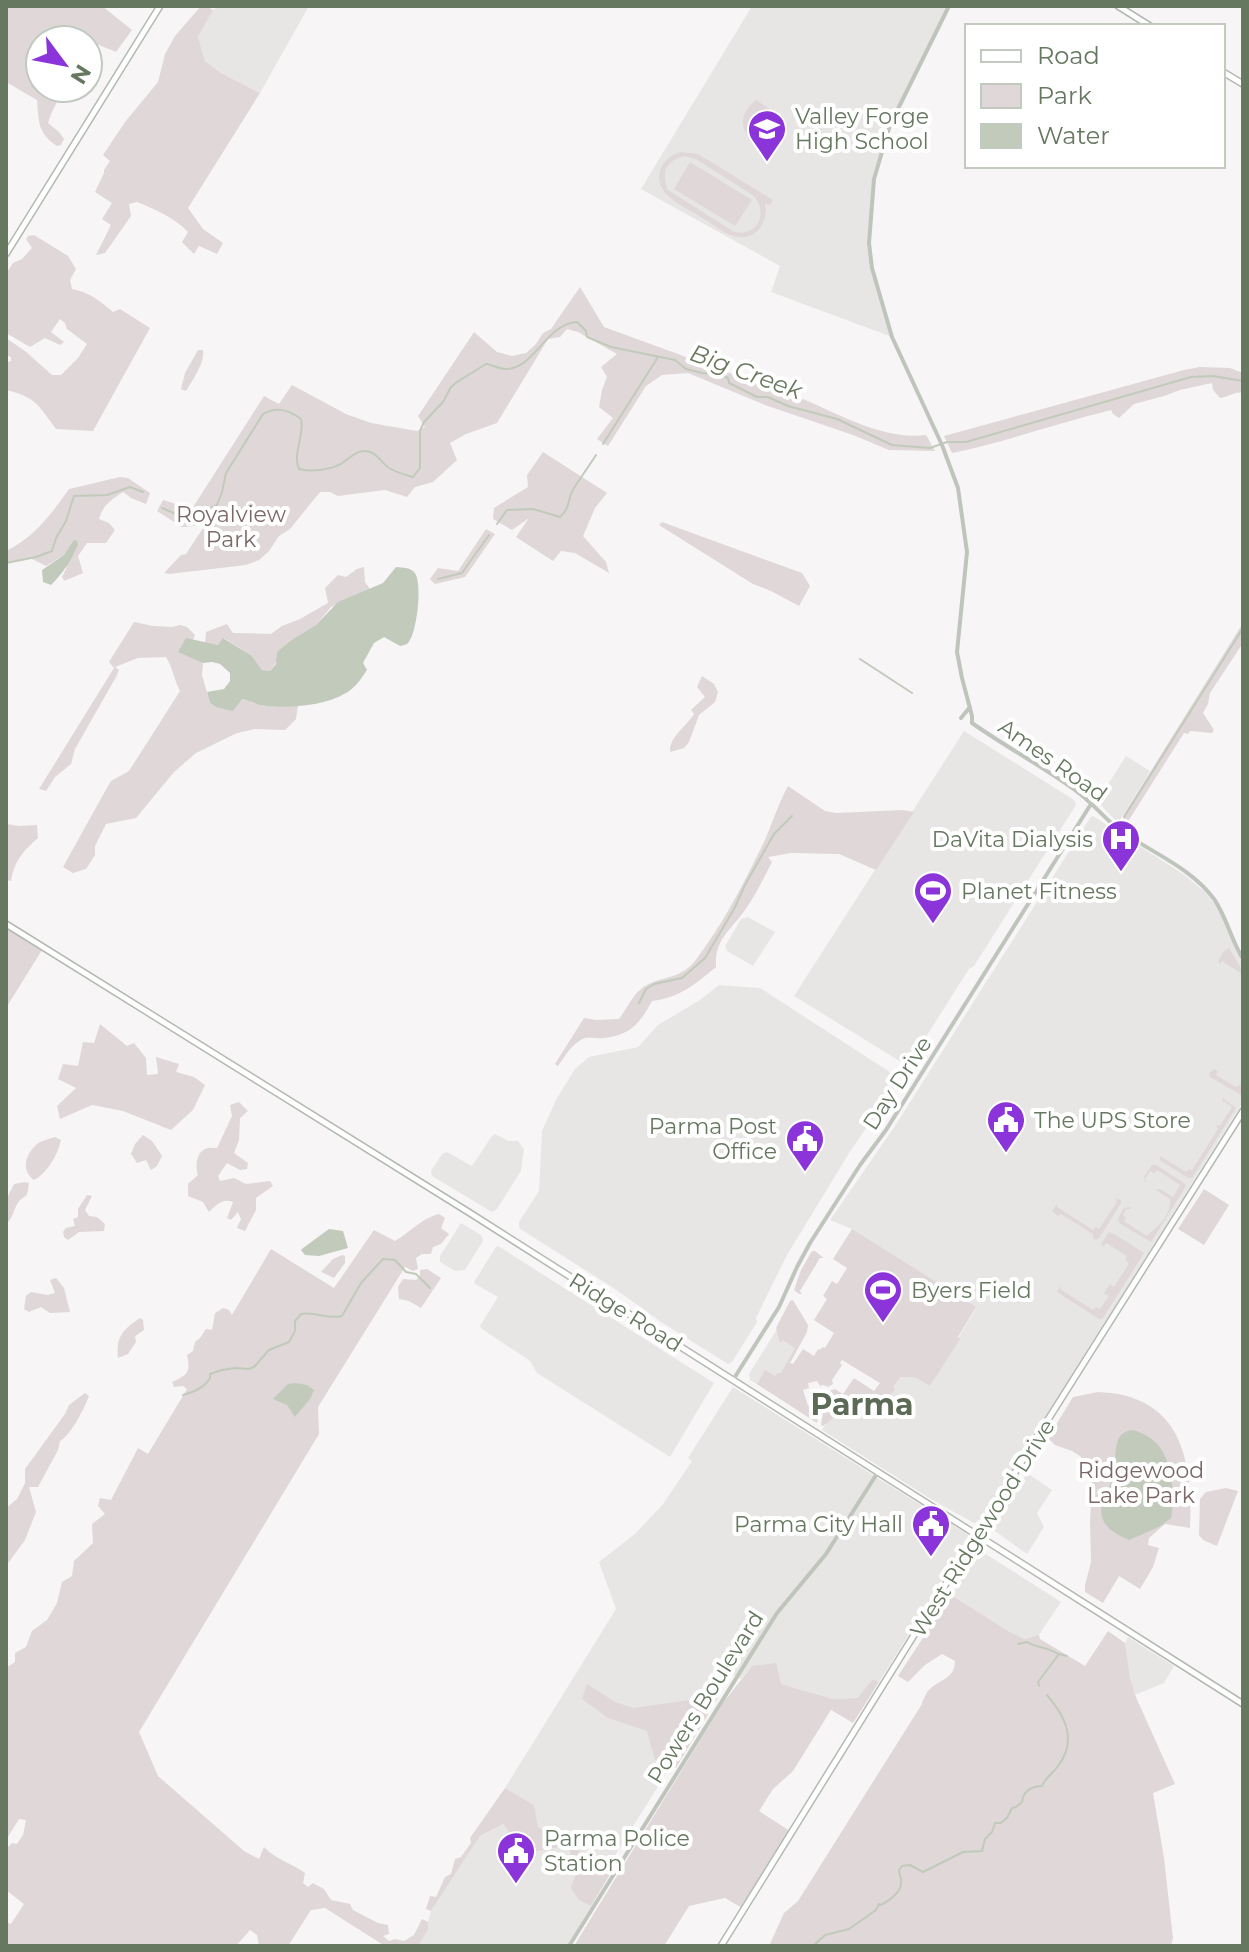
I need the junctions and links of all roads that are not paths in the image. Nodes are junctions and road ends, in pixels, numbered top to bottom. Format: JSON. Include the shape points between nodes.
{"nodes":[{"id":1,"x":160,"y":6,"type":"edge"},
{"id":2,"x":949,"y":6,"type":"edge"},
{"id":3,"x":1118,"y":6,"type":"edge"},
{"id":4,"x":1147,"y":24,"type":"edge"},
{"id":5,"x":1225,"y":73,"type":"edge"},
{"id":6,"x":1243,"y":84,"type":"edge"},
{"id":7,"x":6,"y":254,"type":"edge"},
{"id":8,"x":970,"y":707,"type":"junction"},
{"id":9,"x":961,"y":718,"type":"dead end"},
{"id":10,"x":1091,"y":804,"type":"junction"},
{"id":11,"x":6,"y":924,"type":"edge"},
{"id":12,"x":1243,"y":959,"type":"edge"},
{"id":13,"x":1243,"y":1111,"type":"edge"},
{"id":14,"x":733,"y":1380,"type":"junction"},
{"id":15,"x":878,"y":1472,"type":"junction"},
{"id":16,"x":978,"y":1535,"type":"junction"},
{"id":17,"x":1243,"y":1704,"type":"edge"},
{"id":18,"x":569,"y":1946,"type":"edge"},
{"id":19,"x":721,"y":1946,"type":"edge"}],
"edges":[{"from":1,"to":7,"type":"main road"},
{"from":2,"to":8,"type":"street","via":[[890,125],[874,179],[869,243],[892,337],[958,488],[967,552],[957,652]]},
{"from":3,"to":4,"type":"main road"},
{"from":5,"to":6,"type":"main road"},
{"from":8,"to":9,"type":"street"},
{"from":8,"to":10,"type":"street","name":"Ames Road","via":[[972,723]]},
{"from":10,"to":12,"type":"street","name":"Ames Road","via":[[1201,884],[1221,911]]},
{"from":10,"to":14,"type":"street","name":"Day Drive","via":[[810,1243],[779,1307]]},
{"from":11,"to":14,"type":"main road","name":"Ridge Road"},
{"from":13,"to":16,"type":"main road","name":"West Ridgewood Drive"},
{"from":14,"to":15,"type":"main road","name":"Ridge Road"},
{"from":15,"to":16,"type":"main road","name":"Ridge Road"},
{"from":15,"to":18,"type":"street","name":"Powers Boulevard","via":[[826,1554],[777,1613]]},
{"from":16,"to":17,"type":"main road","name":"Ridge Road"},
{"from":16,"to":19,"type":"main road","name":"West Ridgewood Drive"}]}
